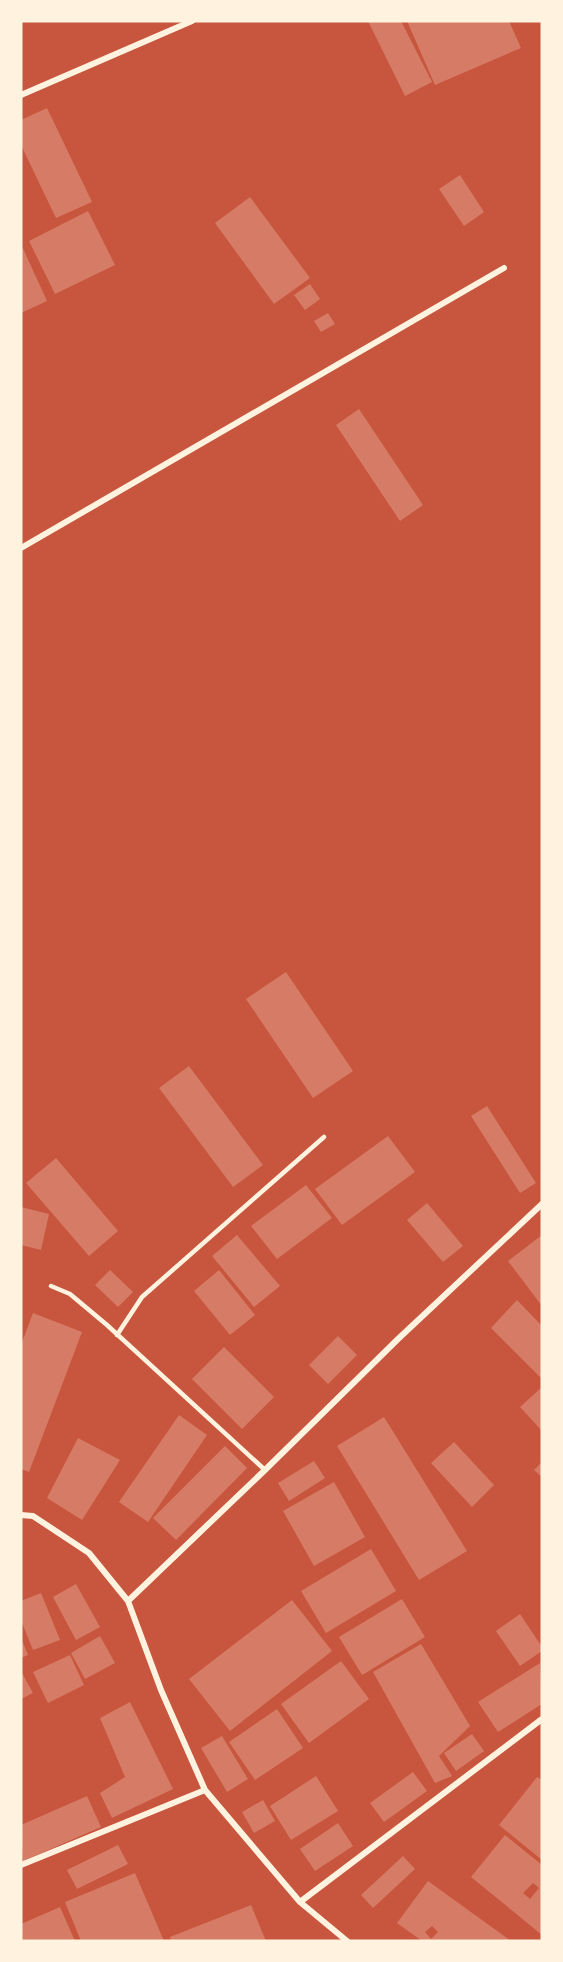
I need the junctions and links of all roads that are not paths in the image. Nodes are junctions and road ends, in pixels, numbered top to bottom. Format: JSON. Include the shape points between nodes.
{"nodes":[{"id":1,"x":192,"y":21,"type":"edge"},
{"id":2,"x":21,"y":95,"type":"edge"},
{"id":3,"x":504,"y":268,"type":"dead end"},
{"id":4,"x":21,"y":548,"type":"edge"},
{"id":5,"x":324,"y":1137,"type":"dead end"},
{"id":6,"x":542,"y":1204,"type":"edge"},
{"id":7,"x":51,"y":1286,"type":"dead end"},
{"id":8,"x":117,"y":1335,"type":"junction"},
{"id":9,"x":265,"y":1470,"type":"junction"},
{"id":10,"x":21,"y":1515,"type":"edge"},
{"id":11,"x":128,"y":1601,"type":"junction"},
{"id":12,"x":542,"y":1719,"type":"edge"},
{"id":13,"x":205,"y":1790,"type":"junction"},
{"id":14,"x":21,"y":1865,"type":"edge"},
{"id":15,"x":300,"y":1902,"type":"junction"},
{"id":16,"x":347,"y":1941,"type":"edge"}],
"edges":[{"from":1,"to":2,"type":"street"},
{"from":3,"to":4,"type":"street"},
{"from":5,"to":8,"type":"lane","via":[[142,1297]]},
{"from":6,"to":9,"type":"street","via":[[398,1338]]},
{"from":7,"to":8,"type":"lane","via":[[70,1294]]},
{"from":8,"to":9,"type":"lane"},
{"from":9,"to":11,"type":"street"},
{"from":10,"to":11,"type":"street","via":[[33,1516],[89,1553]]},
{"from":11,"to":13,"type":"street","via":[[161,1690]]},
{"from":12,"to":15,"type":"street"},
{"from":13,"to":14,"type":"street"},
{"from":13,"to":15,"type":"street"},
{"from":15,"to":16,"type":"street"}]}
